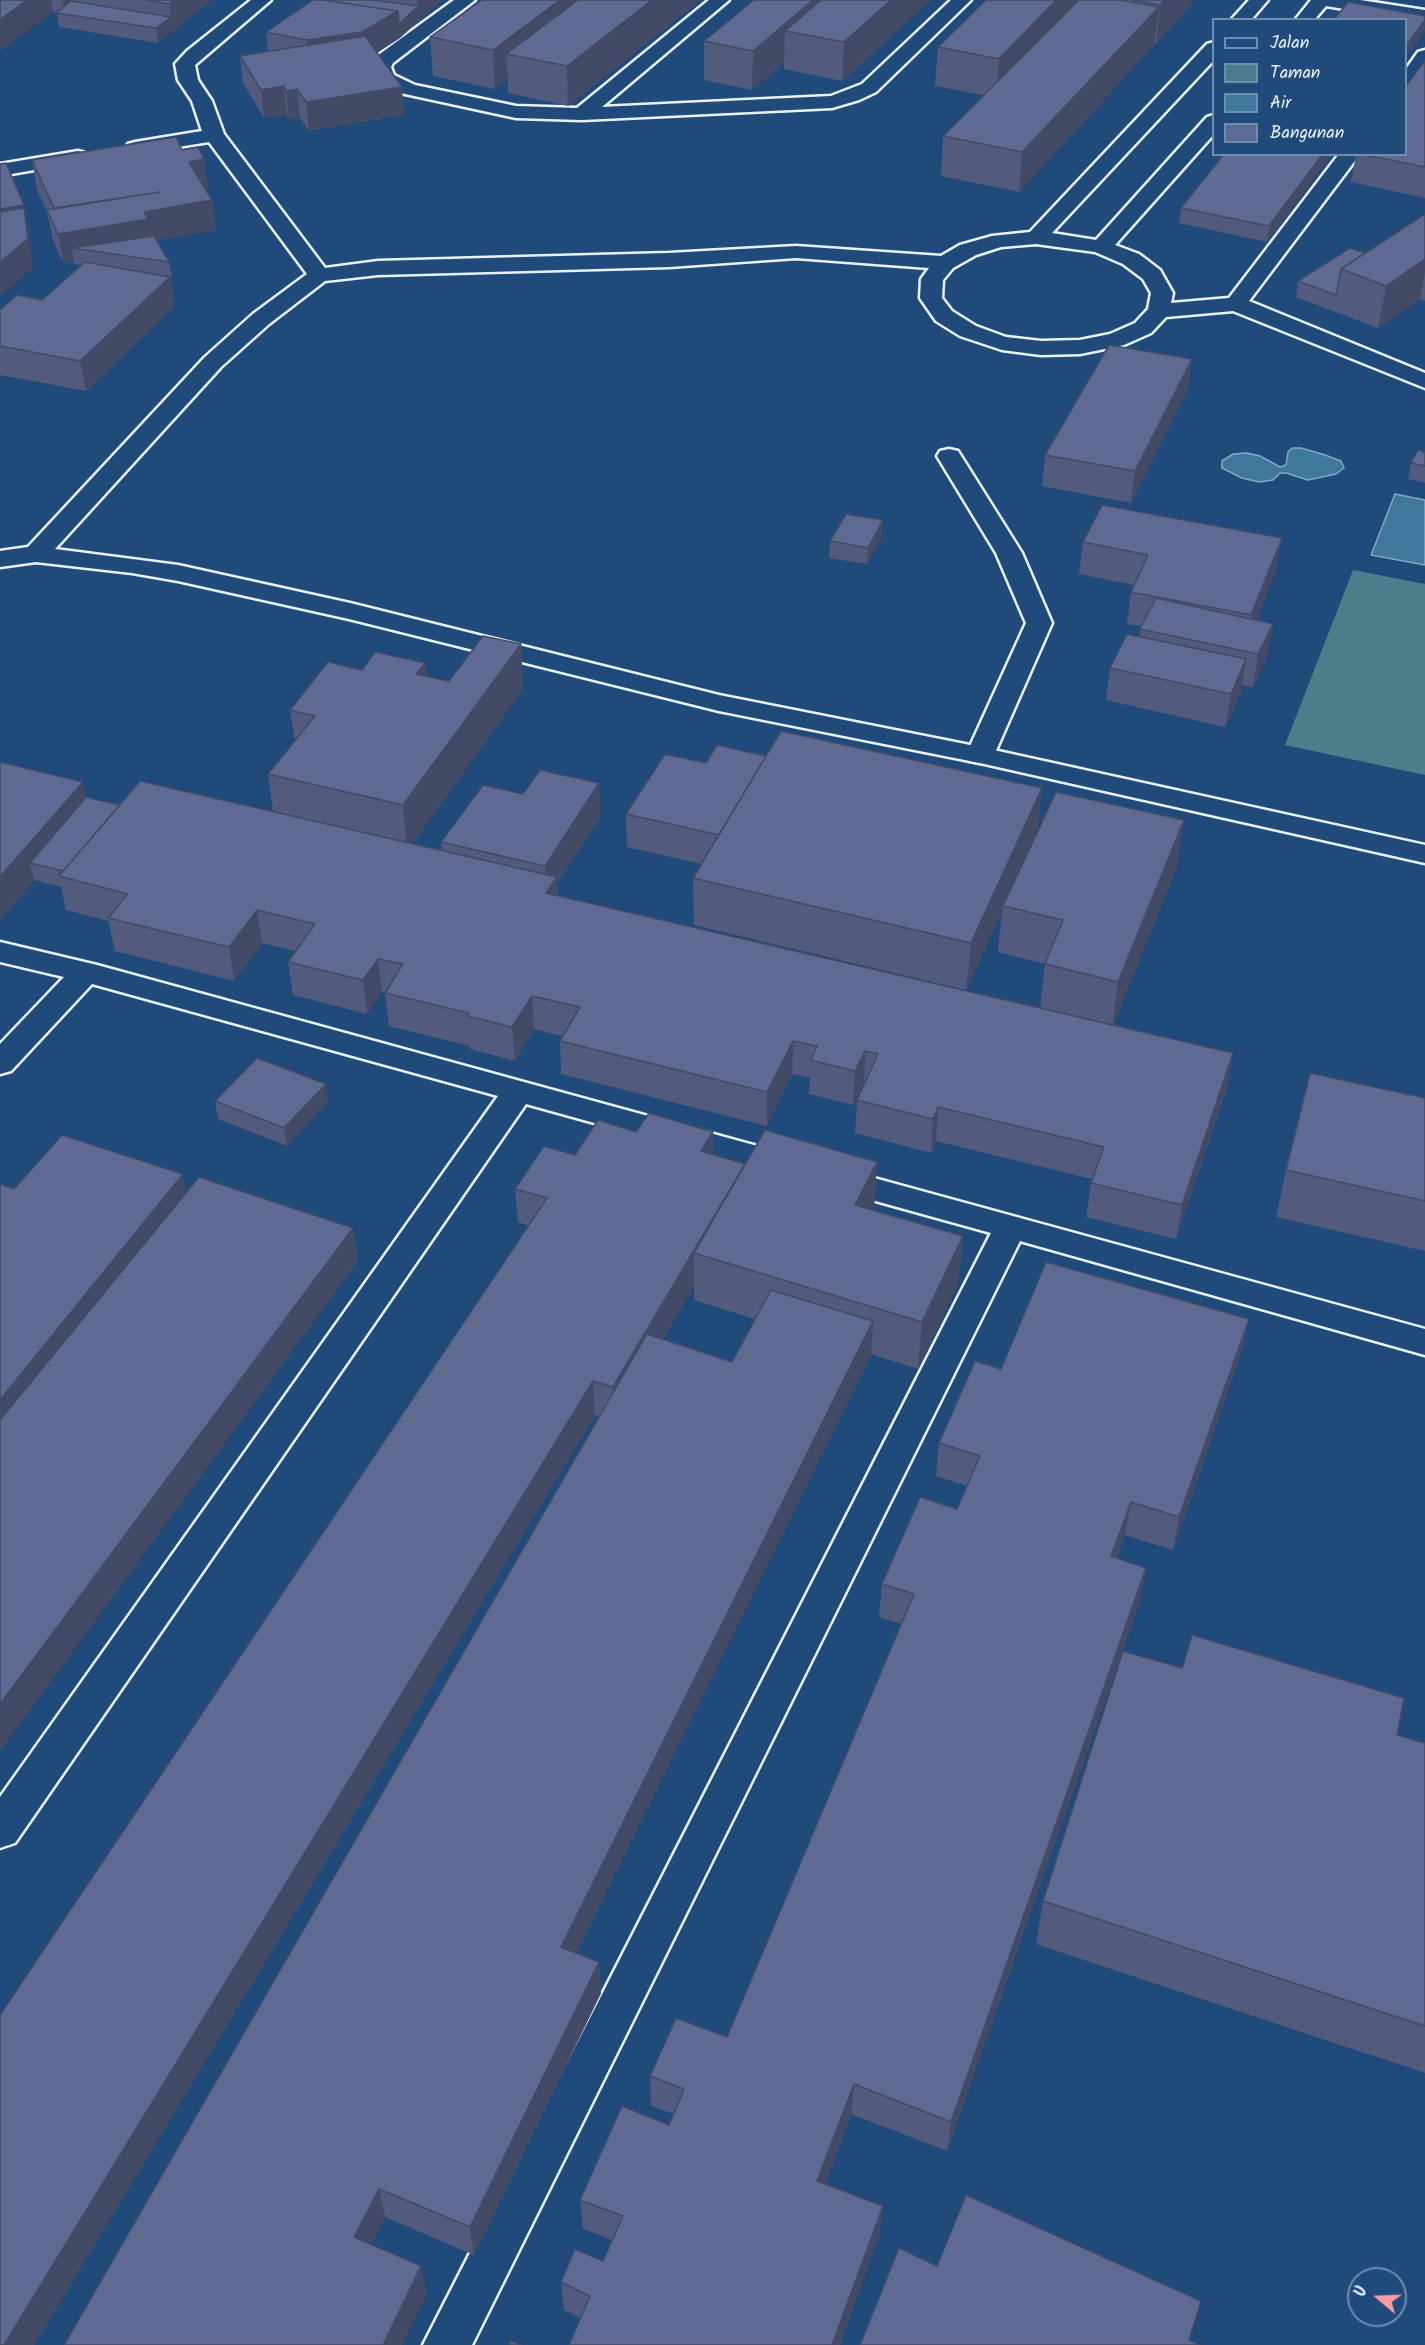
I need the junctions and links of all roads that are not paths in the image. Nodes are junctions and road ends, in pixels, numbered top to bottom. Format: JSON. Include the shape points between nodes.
{"nodes":[{"id":1,"x":262,"y":0,"type":"edge"},
{"id":2,"x":466,"y":0,"type":"edge"},
{"id":3,"x":720,"y":0,"type":"edge"},
{"id":4,"x":962,"y":0,"type":"edge"},
{"id":5,"x":1258,"y":0,"type":"edge"},
{"id":6,"x":1323,"y":0,"type":"edge"},
{"id":7,"x":1425,"y":16,"type":"edge"},
{"id":8,"x":1242,"y":18,"type":"edge"},
{"id":9,"x":1306,"y":18,"type":"edge"},
{"id":10,"x":1212,"y":50,"type":"edge"},
{"id":11,"x":1425,"y":56,"type":"edge"},
{"id":12,"x":1407,"y":81,"type":"edge"},
{"id":13,"x":582,"y":114,"type":"junction"},
{"id":14,"x":1212,"y":123,"type":"edge"},
{"id":15,"x":214,"y":135,"type":"junction"},
{"id":16,"x":1348,"y":156,"type":"edge"},
{"id":17,"x":0,"y":170,"type":"edge"},
{"id":18,"x":1036,"y":238,"type":"junction"},
{"id":19,"x":1101,"y":247,"type":"junction"},
{"id":20,"x":945,"y":263,"type":"junction"},
{"id":21,"x":319,"y":275,"type":"junction"},
{"id":22,"x":1236,"y":304,"type":"junction"},
{"id":23,"x":1159,"y":311,"type":"junction"},
{"id":24,"x":1425,"y":381,"type":"edge"},
{"id":25,"x":949,"y":456,"type":"dead end"},
{"id":26,"x":36,"y":554,"type":"junction"},
{"id":27,"x":0,"y":559,"type":"edge"},
{"id":28,"x":980,"y":755,"type":"junction"},
{"id":29,"x":1425,"y":854,"type":"edge"},
{"id":30,"x":0,"y":952,"type":"edge"},
{"id":31,"x":86,"y":972,"type":"junction"},
{"id":32,"x":0,"y":1063,"type":"edge"},
{"id":33,"x":518,"y":1092,"type":"junction"},
{"id":34,"x":1011,"y":1226,"type":"junction"},
{"id":35,"x":1425,"y":1342,"type":"edge"},
{"id":36,"x":0,"y":1830,"type":"edge"},
{"id":37,"x":447,"y":2345,"type":"edge"}],
"edges":[{"from":1,"to":15,"type":"street","via":[[185,64],[188,80],[202,101]]},
{"from":2,"to":13,"type":"street","via":[[384,60],[381,67],[385,78],[412,90],[516,112]]},
{"from":3,"to":13,"type":"street"},
{"from":4,"to":13,"type":"street","via":[[869,88],[852,96],[832,102]]},
{"from":5,"to":8,"type":"street"},
{"from":6,"to":7,"type":"street"},
{"from":6,"to":9,"type":"street"},
{"from":10,"to":18,"type":"street"},
{"from":11,"to":12,"type":"street"},
{"from":14,"to":19,"type":"street"},
{"from":15,"to":17,"type":"street"},
{"from":15,"to":21,"type":"street"},
{"from":16,"to":22,"type":"street"},
{"from":18,"to":19,"type":"street"},
{"from":18,"to":20,"type":"street","via":[[1000,241],[968,250]]},
{"from":19,"to":23,"type":"street","via":[[1131,259],[1152,275],[1162,293]]},
{"from":20,"to":21,"type":"street","via":[[795,252],[669,260],[378,268]]},
{"from":20,"to":23,"type":"street","via":[[932,279],[931,298],[944,316],[968,331],[1002,343],[1041,348],[1089,346],[1143,328]]},
{"from":21,"to":26,"type":"street","via":[[213,362]]},
{"from":22,"to":23,"type":"street"},
{"from":22,"to":24,"type":"street"},
{"from":25,"to":28,"type":"street","via":[[1009,553],[1039,623]]},
{"from":26,"to":27,"type":"street"},
{"from":26,"to":28,"type":"street","via":[[178,573],[350,611],[719,703]]},
{"from":28,"to":29,"type":"street"},
{"from":30,"to":31,"type":"street"},
{"from":31,"to":32,"type":"street"},
{"from":31,"to":33,"type":"street"},
{"from":33,"to":34,"type":"street"},
{"from":33,"to":36,"type":"street"},
{"from":34,"to":35,"type":"street"},
{"from":34,"to":37,"type":"street"}]}
